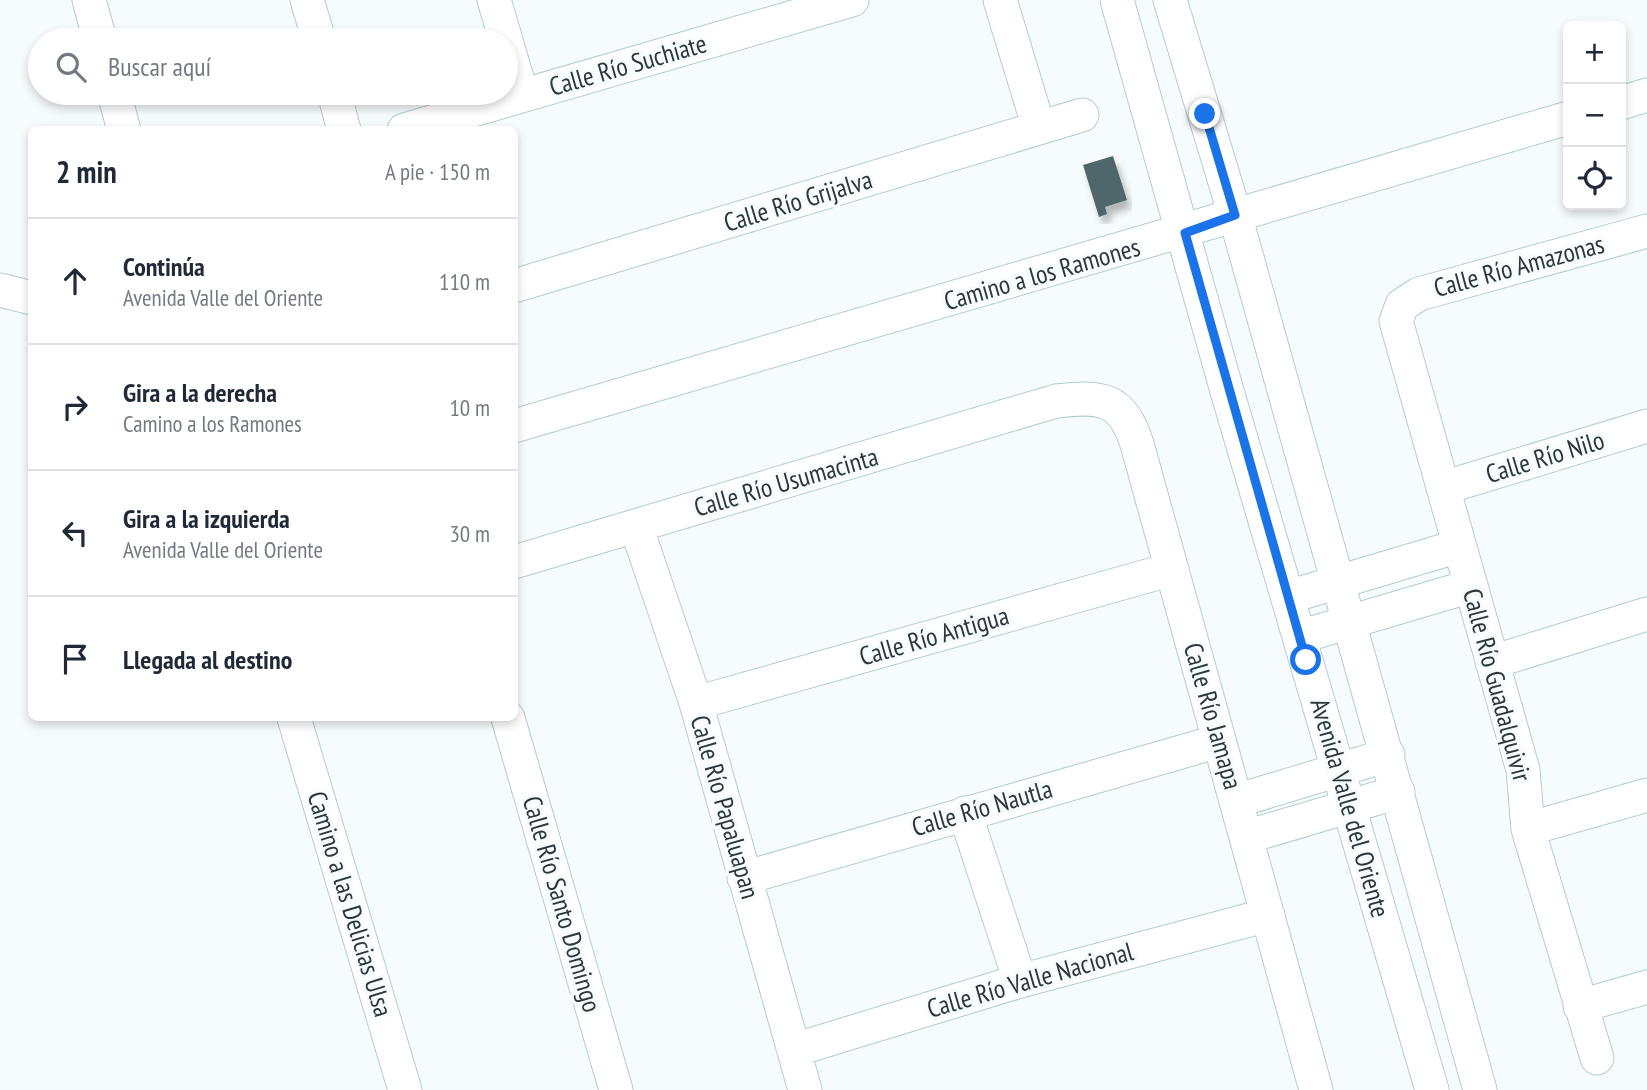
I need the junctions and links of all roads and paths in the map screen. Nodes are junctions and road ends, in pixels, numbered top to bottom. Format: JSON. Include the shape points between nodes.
{"nodes":[{"id":1,"x":89,"y":0,"type":"edge"},
{"id":2,"x":307,"y":0,"type":"edge"},
{"id":3,"x":494,"y":0,"type":"edge"},
{"id":4,"x":852,"y":0,"type":"edge"},
{"id":5,"x":1000,"y":0,"type":"edge"},
{"id":6,"x":1117,"y":0,"type":"edge"},
{"id":7,"x":1170,"y":0,"type":"edge"},
{"id":8,"x":97,"y":28,"type":"edge"},
{"id":9,"x":315,"y":28,"type":"edge"},
{"id":10,"x":502,"y":28,"type":"edge"},
{"id":11,"x":518,"y":81,"type":"edge"},
{"id":12,"x":522,"y":95,"type":"junction"},
{"id":13,"x":1647,"y":95,"type":"edge"},
{"id":14,"x":518,"y":96,"type":"edge"},
{"id":15,"x":1626,"y":101,"type":"edge"},
{"id":16,"x":117,"y":105,"type":"edge"},
{"id":17,"x":337,"y":105,"type":"edge"},
{"id":18,"x":488,"y":105,"type":"edge"},
{"id":19,"x":1082,"y":115,"type":"dead end"},
{"id":20,"x":1563,"y":119,"type":"edge"},
{"id":21,"x":123,"y":126,"type":"edge"},
{"id":22,"x":343,"y":126,"type":"edge"},
{"id":23,"x":417,"y":126,"type":"edge"},
{"id":24,"x":1039,"y":128,"type":"junction"},
{"id":25,"x":1235,"y":215,"type":"junction"},
{"id":26,"x":1647,"y":231,"type":"edge"},
{"id":27,"x":1185,"y":233,"type":"junction"},
{"id":28,"x":518,"y":285,"type":"edge"},
{"id":29,"x":0,"y":290,"type":"edge"},
{"id":30,"x":28,"y":298,"type":"edge"},
{"id":31,"x":1397,"y":313,"type":"joint"},
{"id":32,"x":1056,"y":401,"type":"joint"},
{"id":33,"x":518,"y":425,"type":"edge"},
{"id":34,"x":1647,"y":426,"type":"edge"},
{"id":35,"x":1443,"y":488,"type":"junction"},
{"id":36,"x":636,"y":526,"type":"junction"},
{"id":37,"x":1460,"y":546,"type":"junction"},
{"id":38,"x":518,"y":561,"type":"edge"},
{"id":39,"x":1172,"y":569,"type":"junction"},
{"id":40,"x":1337,"y":583,"type":"junction"},
{"id":41,"x":1471,"y":586,"type":"junction"},
{"id":42,"x":1288,"y":597,"type":"junction"},
{"id":43,"x":1647,"y":614,"type":"edge"},
{"id":44,"x":1349,"y":622,"type":"junction"},
{"id":45,"x":1299,"y":637,"type":"junction"},
{"id":46,"x":1492,"y":663,"type":"junction"},
{"id":47,"x":696,"y":704,"type":"junction"},
{"id":48,"x":295,"y":721,"type":"edge"},
{"id":49,"x":509,"y":721,"type":"edge"},
{"id":50,"x":1219,"y":741,"type":"junction"},
{"id":51,"x":1388,"y":755,"type":"junction"},
{"id":52,"x":1338,"y":770,"type":"junction"},
{"id":53,"x":1398,"y":792,"type":"junction"},
{"id":54,"x":1647,"y":795,"type":"edge"},
{"id":55,"x":1236,"y":801,"type":"junction"},
{"id":56,"x":1349,"y":807,"type":"junction"},
{"id":57,"x":965,"y":813,"type":"junction"},
{"id":58,"x":1528,"y":829,"type":"junction"},
{"id":59,"x":1247,"y":836,"type":"junction"},
{"id":60,"x":744,"y":878,"type":"junction"},
{"id":61,"x":1268,"y":915,"type":"junction"},
{"id":62,"x":1020,"y":981,"type":"junction"},
{"id":63,"x":1647,"y":987,"type":"edge"},
{"id":64,"x":1580,"y":1006,"type":"junction"},
{"id":65,"x":794,"y":1050,"type":"junction"},
{"id":66,"x":1597,"y":1058,"type":"dead end"},
{"id":67,"x":1309,"y":1088,"type":"edge"},
{"id":68,"x":405,"y":1090,"type":"edge"},
{"id":69,"x":617,"y":1090,"type":"edge"},
{"id":70,"x":805,"y":1090,"type":"edge"},
{"id":71,"x":1432,"y":1090,"type":"edge"},
{"id":72,"x":1480,"y":1090,"type":"edge"}],
"edges":[{"from":1,"to":8,"type":"street"},
{"from":2,"to":9,"type":"street"},
{"from":3,"to":10,"type":"street"},
{"from":4,"to":12,"type":"street","name":"Calle Río Suchiate"},
{"from":5,"to":24,"type":"street"},
{"from":6,"to":27,"type":"street","name":"Avenida Valle del Oriente"},
{"from":7,"to":25,"type":"street","name":"Avenida Valle del Oriente"},
{"from":11,"to":12,"type":"street"},
{"from":12,"to":14,"type":"street","name":"Calle Río Suchiate"},
{"from":13,"to":15,"type":"street"},
{"from":16,"to":21,"type":"street"},
{"from":17,"to":22,"type":"street"},
{"from":18,"to":23,"type":"street","name":"Calle Río Suchiate"},
{"from":19,"to":24,"type":"street","name":"Calle Río Grijalva"},
{"from":20,"to":25,"type":"street","name":"Camino a los Ramones"},
{"from":24,"to":28,"type":"street","name":"Calle Río Grijalva"},
{"from":25,"to":27,"type":"street","name":"Camino a los Ramones"},
{"from":25,"to":40,"type":"street","name":"Avenida Valle del Oriente"},
{"from":26,"to":31,"type":"street","name":"Calle Río Amazonas","via":[[1419,293]]},
{"from":27,"to":33,"type":"street","name":"Camino a los Ramones"},
{"from":27,"to":42,"type":"street","name":"Avenida Valle del Oriente"},
{"from":29,"to":30,"type":"street"},
{"from":31,"to":35,"type":"street","name":"Calle Río Guadalquivir"},
{"from":32,"to":36,"type":"street","name":"Calle Río Usumacinta"},
{"from":32,"to":39,"type":"street","name":"Calle Río Jamapa","via":[[1103,400],[1129,421]]},
{"from":34,"to":35,"type":"street","name":"Calle Río Nilo"},
{"from":35,"to":37,"type":"street","name":"Calle Río Guadalquivir"},
{"from":36,"to":38,"type":"street","name":"Calle Río Usumacinta"},
{"from":36,"to":47,"type":"street","name":"Calle Río Papaluapan"},
{"from":37,"to":40,"type":"street"},
{"from":37,"to":41,"type":"street","name":"Calle Río Guadalquivir"},
{"from":39,"to":47,"type":"street","name":"Calle Río Antigua"},
{"from":39,"to":50,"type":"street","name":"Calle Río Jamapa"},
{"from":40,"to":42,"type":"street"},
{"from":40,"to":44,"type":"street","name":"Avenida Valle del Oriente"},
{"from":41,"to":44,"type":"street"},
{"from":41,"to":46,"type":"street","name":"Calle Río Guadalquivir"},
{"from":42,"to":45,"type":"street","name":"Avenida Valle del Oriente"},
{"from":43,"to":46,"type":"street"},
{"from":44,"to":45,"type":"street"},
{"from":44,"to":51,"type":"street","name":"Avenida Valle del Oriente"},
{"from":45,"to":52,"type":"street","name":"Avenida Valle del Oriente"},
{"from":46,"to":58,"type":"street","name":"Calle Río Guadalquivir","via":[[1523,769]]},
{"from":47,"to":60,"type":"street","name":"Calle Río Papaluapan"},
{"from":48,"to":68,"type":"street","name":"Camino a las Delicias Ulsa"},
{"from":49,"to":69,"type":"street","name":"Calle Río Santo Domingo"},
{"from":50,"to":55,"type":"street","name":"Calle Río Jamapa"},
{"from":50,"to":57,"type":"street","name":"Calle Río Nautla"},
{"from":51,"to":52,"type":"street"},
{"from":51,"to":53,"type":"street","name":"Avenida Valle del Oriente"},
{"from":52,"to":55,"type":"street"},
{"from":52,"to":56,"type":"street","name":"Avenida Valle del Oriente"},
{"from":53,"to":56,"type":"street"},
{"from":53,"to":72,"type":"street","name":"Avenida Valle del Oriente"},
{"from":54,"to":58,"type":"street"},
{"from":55,"to":59,"type":"street","name":"Calle Río Jamapa"},
{"from":56,"to":59,"type":"street"},
{"from":56,"to":71,"type":"street","name":"Avenida Valle del Oriente"},
{"from":57,"to":60,"type":"street","name":"Calle Río Nautla"},
{"from":57,"to":62,"type":"street"},
{"from":58,"to":64,"type":"street","name":"Calle Río Guadalquivir"},
{"from":59,"to":61,"type":"street","name":"Calle Río Jamapa"},
{"from":60,"to":65,"type":"street","name":"Calle Río Papaluapan"},
{"from":61,"to":62,"type":"street","name":"Calle Río Valle Nacional"},
{"from":61,"to":67,"type":"street","name":"Calle Río Jamapa"},
{"from":62,"to":65,"type":"street","name":"Calle Río Valle Nacional"},
{"from":63,"to":64,"type":"street"},
{"from":64,"to":66,"type":"street","name":"Calle Río Guadalquivir"},
{"from":65,"to":70,"type":"street","name":"Calle Río Papaluapan"}]}
